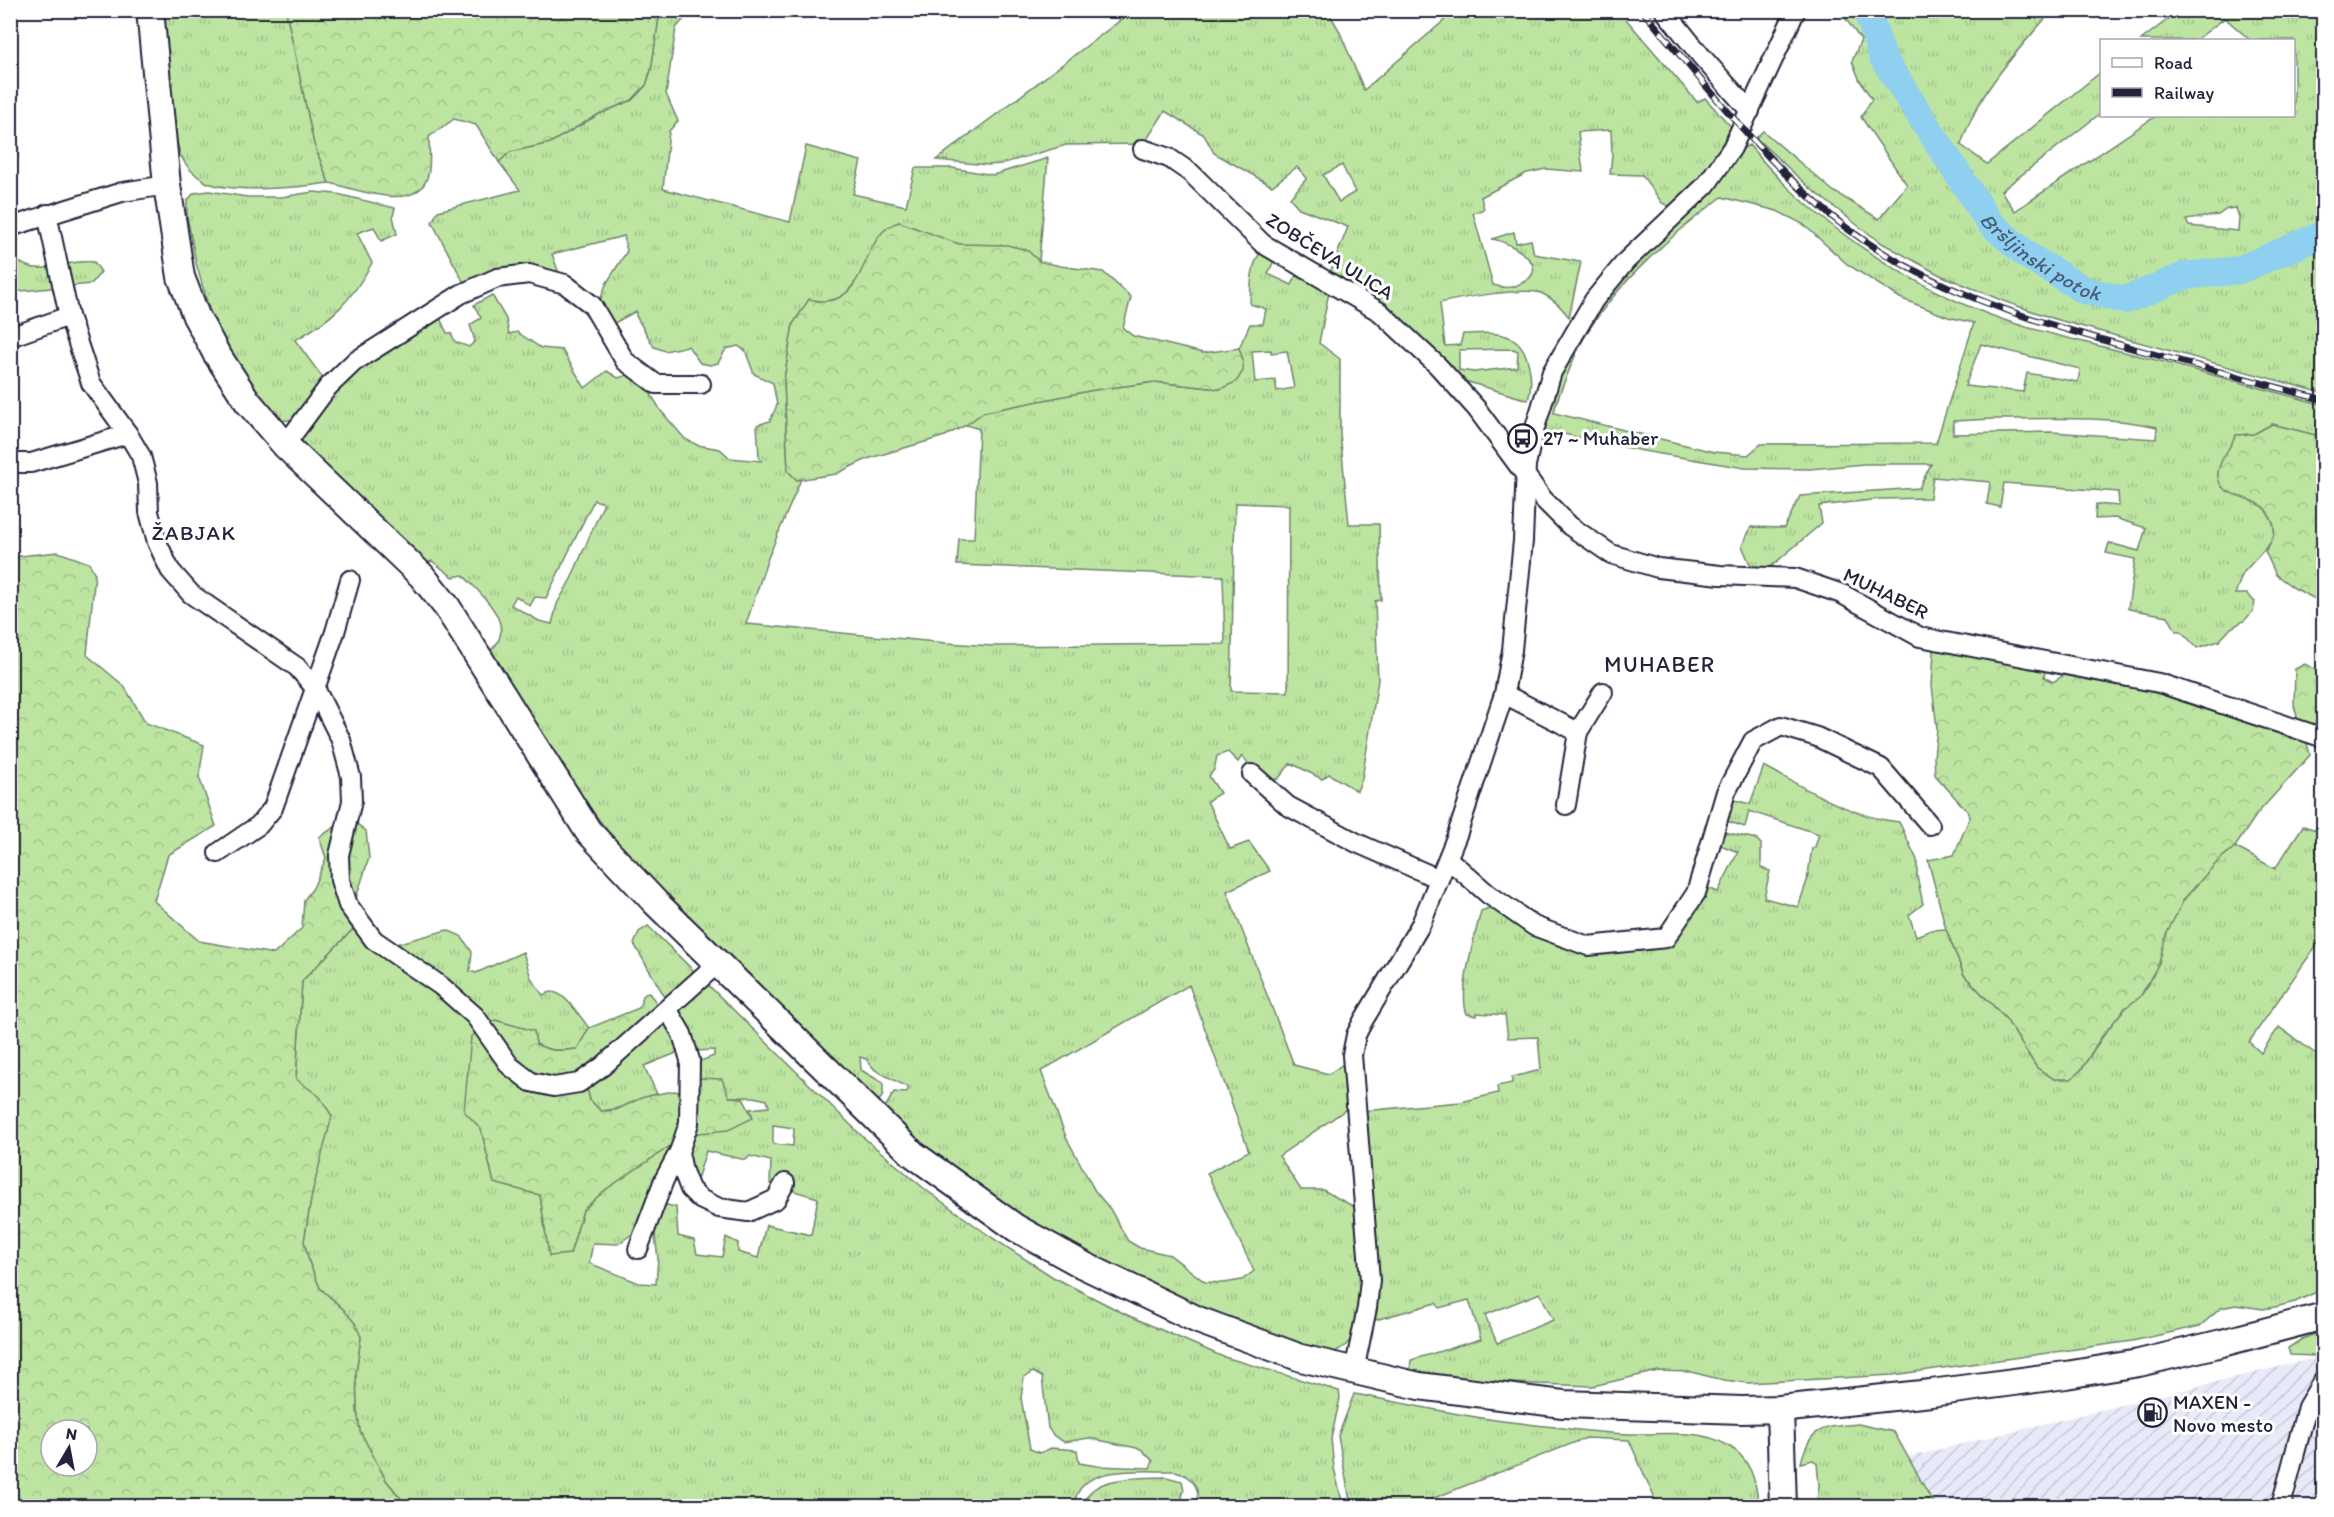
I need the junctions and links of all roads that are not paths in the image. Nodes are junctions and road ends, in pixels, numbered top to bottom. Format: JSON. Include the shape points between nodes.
{"nodes":[{"id":1,"x":150,"y":10,"type":"edge"},
{"id":2,"x":1664,"y":10,"type":"edge"},
{"id":3,"x":1796,"y":10,"type":"edge"},
{"id":4,"x":1750,"y":111,"type":"junction"},
{"id":5,"x":1143,"y":149,"type":"dead end"},
{"id":6,"x":167,"y":185,"type":"junction"},
{"id":7,"x":47,"y":214,"type":"junction"},
{"id":8,"x":10,"y":227,"type":"edge"},
{"id":9,"x":69,"y":316,"type":"junction"},
{"id":10,"x":10,"y":337,"type":"edge"},
{"id":11,"x":701,"y":384,"type":"dead end"},
{"id":12,"x":128,"y":434,"type":"junction"},
{"id":13,"x":285,"y":445,"type":"junction"},
{"id":14,"x":10,"y":463,"type":"edge"},
{"id":15,"x":1526,"y":473,"type":"junction"},
{"id":16,"x":350,"y":580,"type":"dead end"},
{"id":17,"x":315,"y":688,"type":"junction"},
{"id":18,"x":1604,"y":692,"type":"dead end"},
{"id":19,"x":1504,"y":694,"type":"junction"},
{"id":20,"x":1578,"y":732,"type":"junction"},
{"id":21,"x":2324,"y":738,"type":"edge"},
{"id":22,"x":1252,"y":774,"type":"dead end"},
{"id":23,"x":1566,"y":805,"type":"dead end"},
{"id":24,"x":1930,"y":825,"type":"dead end"},
{"id":25,"x":218,"y":853,"type":"dead end"},
{"id":26,"x":1448,"y":859,"type":"junction"},
{"id":27,"x":1439,"y":879,"type":"junction"},
{"id":28,"x":718,"y":963,"type":"junction"},
{"id":29,"x":668,"y":1010,"type":"junction"},
{"id":30,"x":679,"y":1152,"type":"junction"},
{"id":31,"x":785,"y":1183,"type":"dead end"},
{"id":32,"x":638,"y":1249,"type":"dead end"},
{"id":33,"x":2324,"y":1316,"type":"edge"},
{"id":34,"x":1354,"y":1371,"type":"junction"},
{"id":35,"x":2324,"y":1379,"type":"edge"},
{"id":36,"x":1780,"y":1409,"type":"junction"},
{"id":37,"x":1783,"y":1506,"type":"edge"},
{"id":38,"x":2281,"y":1506,"type":"edge"}],
"edges":[{"from":1,"to":6,"type":"street"},
{"from":2,"to":4,"type":"street"},
{"from":3,"to":4,"type":"street"},
{"from":4,"to":15,"type":"street","via":[[1732,148],[1706,185],[1626,261],[1594,300],[1552,372]]},
{"from":5,"to":15,"type":"street","name":"ZOBČEVA ULICA","via":[[1169,158],[1191,174],[1263,244],[1380,312],[1438,366]]},
{"from":6,"to":7,"type":"street","via":[[122,192]]},
{"from":6,"to":13,"type":"street","via":[[182,277],[196,316],[248,402]]},
{"from":7,"to":8,"type":"street"},
{"from":7,"to":9,"type":"street"},
{"from":9,"to":10,"type":"street"},
{"from":9,"to":12,"type":"street","via":[[91,383]]},
{"from":11,"to":13,"type":"street","via":[[656,384],[625,361],[592,305],[565,284],[529,274],[497,278],[462,294],[354,362],[328,387]]},
{"from":12,"to":14,"type":"street","via":[[31,463]]},
{"from":12,"to":17,"type":"street","via":[[141,456],[148,483],[149,512],[170,570],[191,594],[297,667]]},
{"from":13,"to":28,"type":"street","via":[[422,576],[447,607],[588,831]]},
{"from":15,"to":19,"type":"street","via":[[1514,628]]},
{"from":15,"to":21,"type":"street","name":"MUHABER","via":[[1543,499],[1570,526],[1611,554],[1658,568],[1795,578],[1842,594],[1920,637],[2159,683]]},
{"from":16,"to":17,"type":"street"},
{"from":17,"to":25,"type":"street","via":[[273,808],[259,825]]},
{"from":17,"to":29,"type":"street","via":[[341,740],[351,777],[352,801],[339,855],[340,880],[348,905],[374,940],[441,986],[475,1016],[510,1066],[531,1082],[554,1087],[579,1083]]},
{"from":18,"to":20,"type":"street"},
{"from":19,"to":20,"type":"street"},
{"from":19,"to":26,"type":"street"},
{"from":20,"to":23,"type":"street"},
{"from":22,"to":27,"type":"street","via":[[1288,806]]},
{"from":24,"to":26,"type":"street","via":[[1881,768],[1816,737],[1781,726],[1754,741],[1726,792],[1696,893],[1666,938],[1588,946],[1534,926],[1488,894]]},
{"from":26,"to":27,"type":"street"},
{"from":27,"to":34,"type":"street","via":[[1421,924],[1356,1035],[1352,1055],[1370,1280]]},
{"from":28,"to":29,"type":"street"},
{"from":28,"to":34,"type":"street","via":[[914,1154],[1016,1228],[1083,1266],[1198,1320],[1301,1358]]},
{"from":29,"to":30,"type":"street","via":[[690,1060],[688,1123]]},
{"from":30,"to":31,"type":"street","via":[[690,1189],[719,1208],[748,1212],[776,1199]]},
{"from":30,"to":32,"type":"street"},
{"from":33,"to":36,"type":"street","via":[[2139,1363],[1931,1394]]},
{"from":34,"to":36,"type":"street","via":[[1419,1386],[1563,1404]]},
{"from":35,"to":38,"type":"street","via":[[2307,1407]]},
{"from":36,"to":37,"type":"street"}]}
